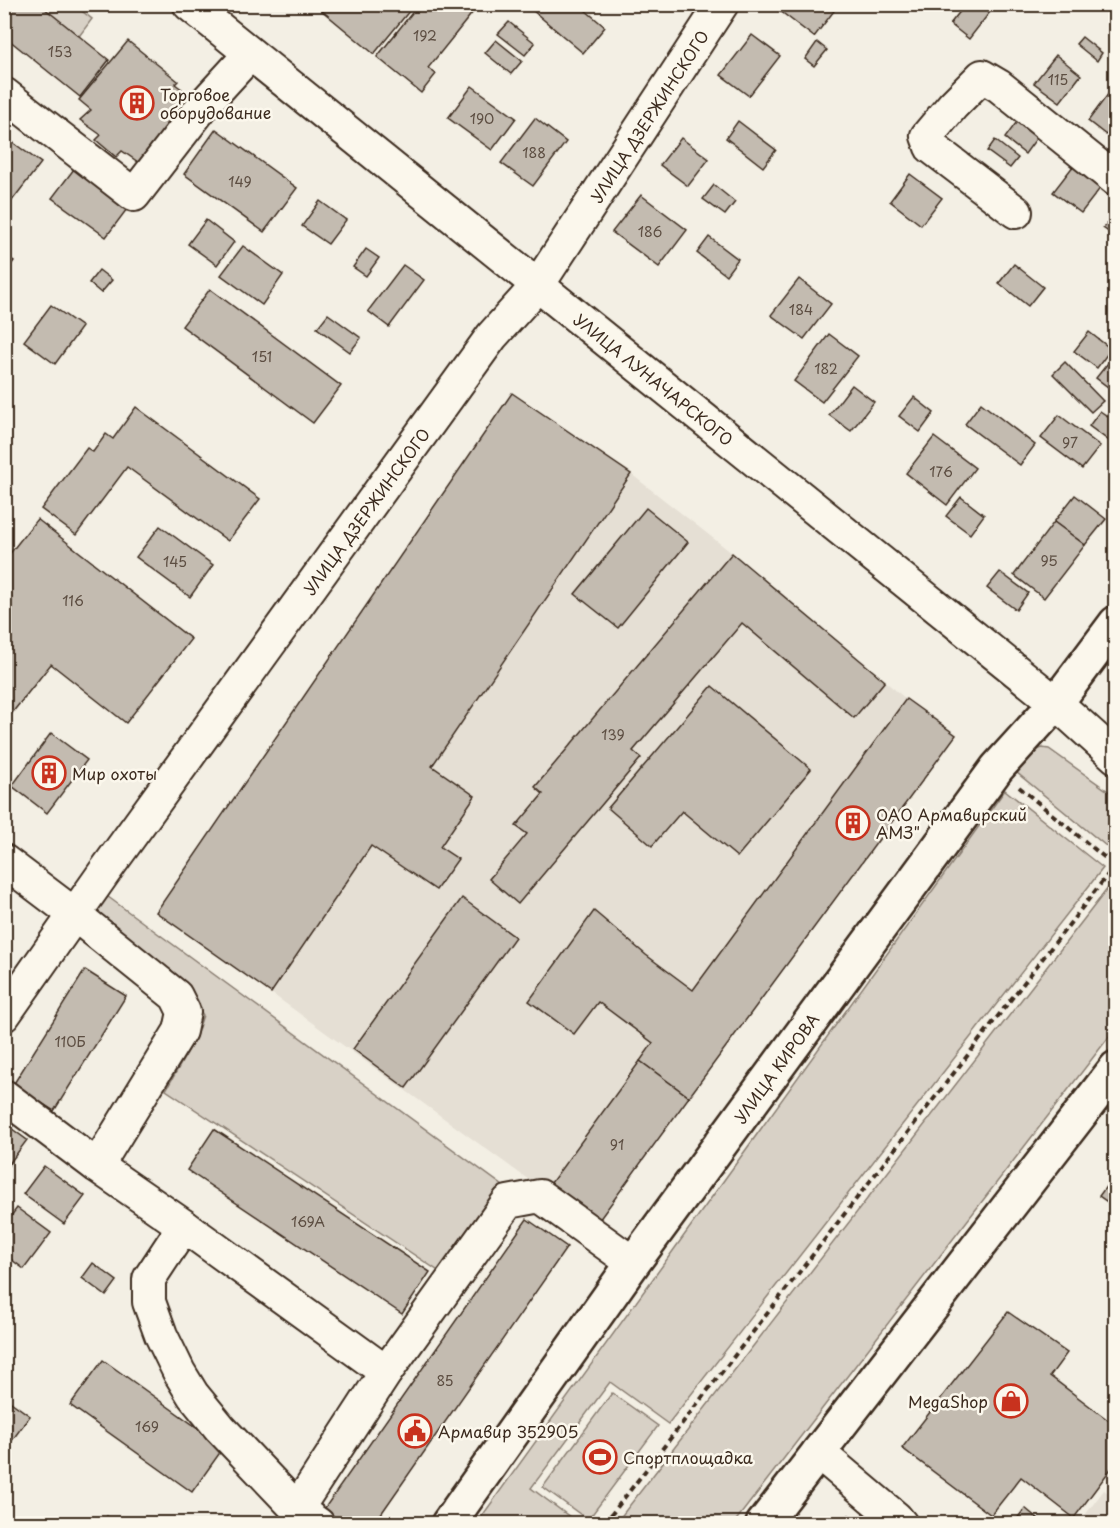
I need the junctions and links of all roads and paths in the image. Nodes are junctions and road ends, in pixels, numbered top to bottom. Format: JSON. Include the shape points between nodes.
{"nodes":[{"id":1,"x":189,"y":4,"type":"edge"},
{"id":2,"x":722,"y":4,"type":"edge"},
{"id":3,"x":250,"y":54,"type":"junction"},
{"id":4,"x":4,"y":94,"type":"edge"},
{"id":5,"x":1116,"y":180,"type":"edge"},
{"id":6,"x":1016,"y":212,"type":"dead end"},
{"id":7,"x":538,"y":285,"type":"junction"},
{"id":8,"x":1116,"y":622,"type":"edge"},
{"id":9,"x":1056,"y":703,"type":"junction"},
{"id":10,"x":1116,"y":757,"type":"edge"},
{"id":11,"x":1014,"y":783,"type":"dead end"},
{"id":12,"x":4,"y":861,"type":"edge"},
{"id":13,"x":1115,"y":865,"type":"edge"},
{"id":14,"x":75,"y":914,"type":"junction"},
{"id":15,"x":4,"y":1014,"type":"edge"},
{"id":16,"x":1116,"y":1068,"type":"edge"},
{"id":17,"x":4,"y":1096,"type":"edge"},
{"id":18,"x":97,"y":1166,"type":"junction"},
{"id":19,"x":184,"y":1226,"type":"junction"},
{"id":20,"x":633,"y":1263,"type":"junction"},
{"id":21,"x":386,"y":1372,"type":"junction"},
{"id":22,"x":818,"y":1452,"type":"junction"},
{"id":23,"x":307,"y":1516,"type":"edge"},
{"id":24,"x":448,"y":1524,"type":"edge"},
{"id":25,"x":604,"y":1524,"type":"edge"},
{"id":26,"x":763,"y":1524,"type":"edge"},
{"id":27,"x":901,"y":1524,"type":"edge"}],
"edges":[{"from":1,"to":3,"type":"street","name":"УЛИЦА ЛУНАЧАРСКОГО"},
{"from":2,"to":7,"type":"street","name":"УЛИЦА ДЗЕРЖИНСКОГО"},
{"from":3,"to":4,"type":"street","via":[[205,103],[134,195]]},
{"from":3,"to":7,"type":"street","name":"УЛИЦА ЛУНАЧАРСКОГО"},
{"from":5,"to":6,"type":"street","via":[[982,76],[927,135],[931,147]]},
{"from":7,"to":9,"type":"street","name":"УЛИЦА ЛУНАЧАРСКОГО"},
{"from":7,"to":14,"type":"street","name":"УЛИЦА ДЗЕРЖИНСКОГО","via":[[492,336]]},
{"from":8,"to":9,"type":"main road","name":"УЛИЦА КИРОВА"},
{"from":9,"to":10,"type":"street","name":"УЛИЦА ЛУНАЧАРСКОГО"},
{"from":9,"to":20,"type":"main road","name":"УЛИЦА КИРОВА","via":[[997,768]]},
{"from":11,"to":13,"type":"path"},
{"from":12,"to":14,"type":"street"},
{"from":13,"to":25,"type":"path"},
{"from":14,"to":15,"type":"street","name":"УЛИЦА ДЗЕРЖИНСКОГО"},
{"from":14,"to":18,"type":"street","via":[[176,996],[184,1012],[180,1031]]},
{"from":16,"to":22,"type":"main road"},
{"from":17,"to":18,"type":"street"},
{"from":18,"to":19,"type":"street"},
{"from":19,"to":21,"type":"street"},
{"from":19,"to":23,"type":"street","via":[[149,1279],[148,1302],[161,1335],[179,1372],[220,1428]]},
{"from":20,"to":21,"type":"street","via":[[540,1196],[508,1202]]},
{"from":20,"to":24,"type":"main road","name":"УЛИЦА КИРОВА"},
{"from":21,"to":23,"type":"street"},
{"from":22,"to":26,"type":"main road"},
{"from":22,"to":27,"type":"street"}]}
